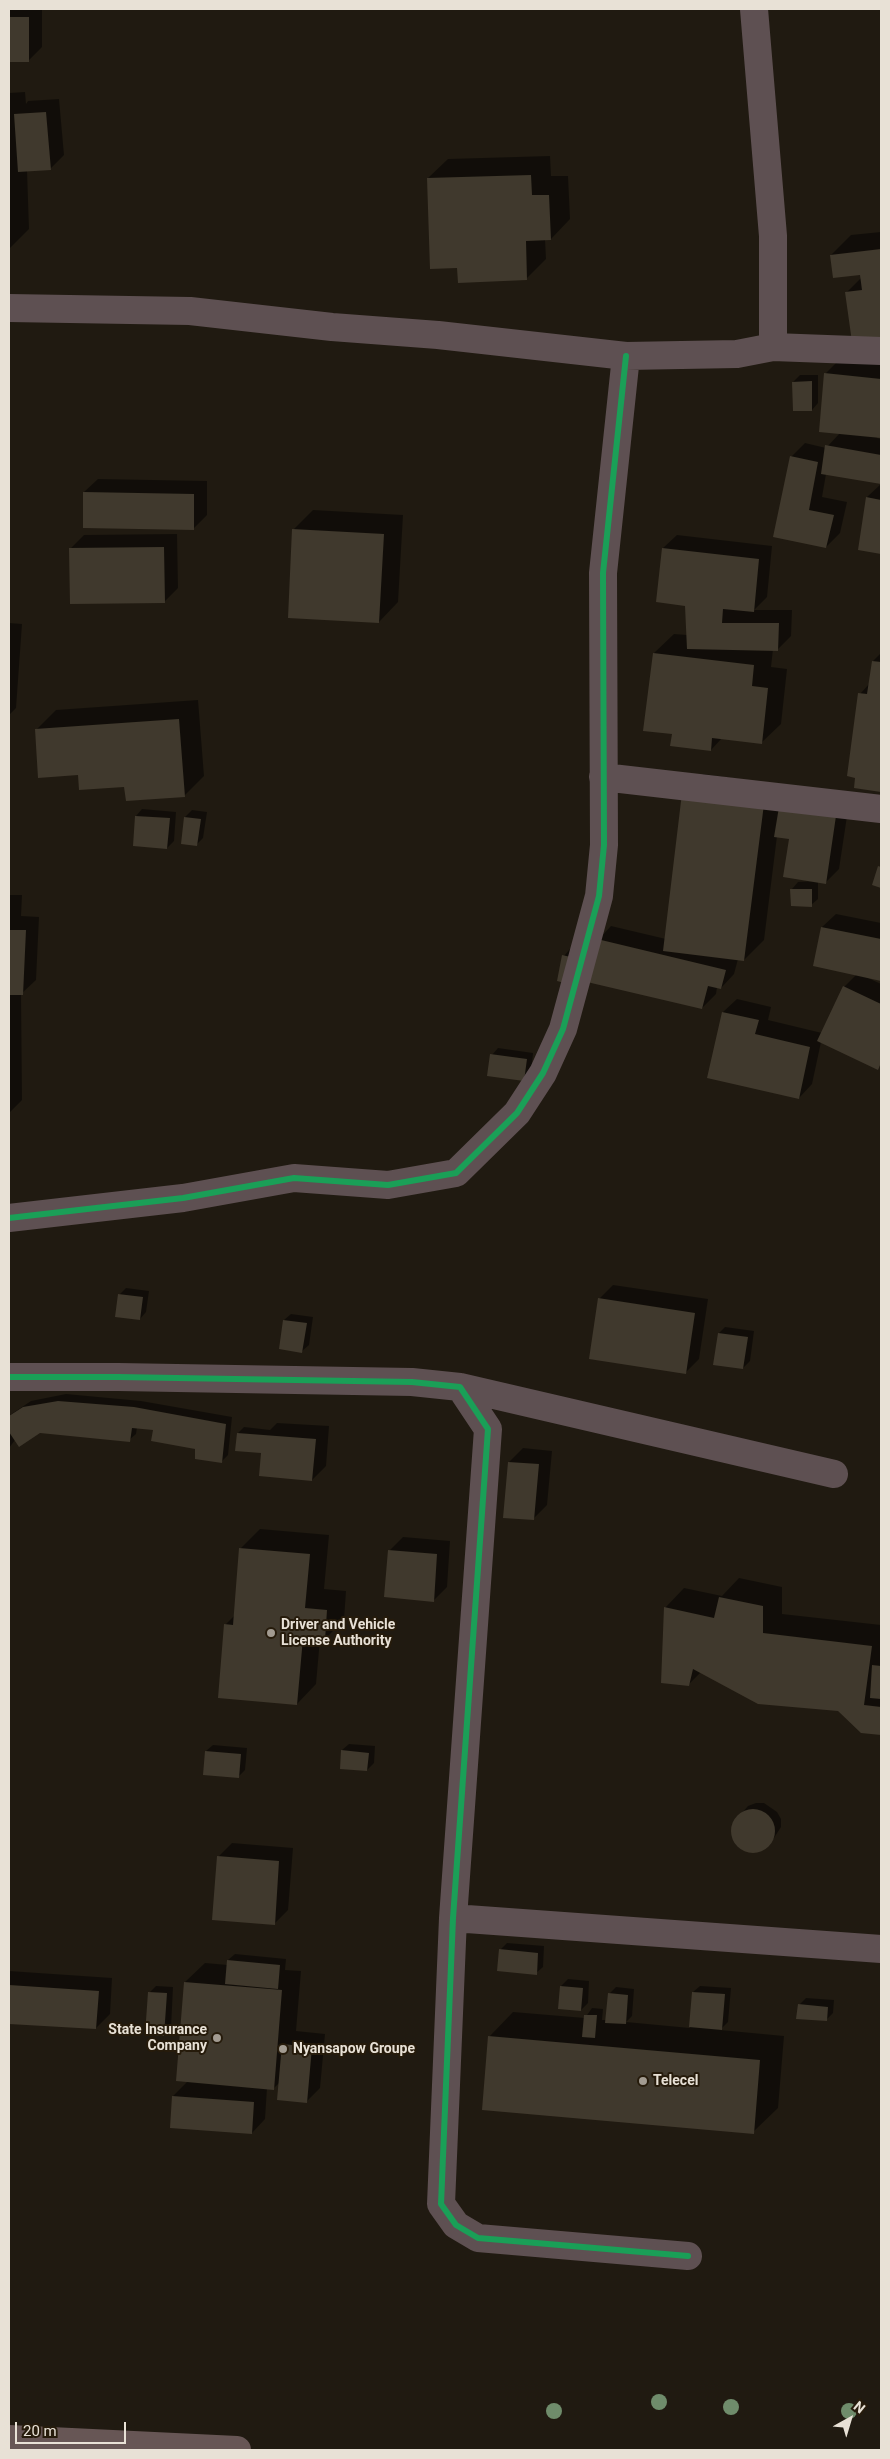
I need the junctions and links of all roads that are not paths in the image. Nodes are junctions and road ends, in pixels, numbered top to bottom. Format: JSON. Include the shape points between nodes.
{"nodes":[{"id":1,"x":754,"y":9,"type":"edge"},
{"id":2,"x":9,"y":308,"type":"edge"},
{"id":3,"x":773,"y":347,"type":"junction"},
{"id":4,"x":881,"y":351,"type":"edge"},
{"id":5,"x":626,"y":356,"type":"junction"},
{"id":6,"x":603,"y":777,"type":"junction"},
{"id":7,"x":881,"y":809,"type":"edge"},
{"id":8,"x":9,"y":1218,"type":"edge"},
{"id":9,"x":9,"y":1377,"type":"edge"},
{"id":10,"x":460,"y":1387,"type":"junction"},
{"id":11,"x":834,"y":1474,"type":"dead end"},
{"id":12,"x":453,"y":1918,"type":"junction"},
{"id":13,"x":881,"y":1949,"type":"edge"},
{"id":14,"x":688,"y":2256,"type":"dead end"},
{"id":15,"x":9,"y":2439,"type":"edge"},
{"id":16,"x":237,"y":2450,"type":"edge"}],
"edges":[{"from":1,"to":3,"type":"street","via":[[773,236]]},
{"from":2,"to":5,"type":"street","via":[[190,311]]},
{"from":3,"to":4,"type":"street"},
{"from":3,"to":5,"type":"street","via":[[737,354]]},
{"from":5,"to":6,"type":"street","via":[[603,573]]},
{"from":6,"to":7,"type":"street"},
{"from":6,"to":8,"type":"street","via":[[604,845],[599,896],[563,1029],[543,1073],[517,1113],[456,1173],[388,1185],[294,1178],[183,1198]]},
{"from":9,"to":10,"type":"street","via":[[402,1382]]},
{"from":10,"to":11,"type":"street"},
{"from":10,"to":12,"type":"street","via":[[488,1429]]},
{"from":12,"to":13,"type":"street"},
{"from":12,"to":14,"type":"street","via":[[440,2204],[456,2224],[478,2238]]},
{"from":15,"to":16,"type":"highway"}]}
